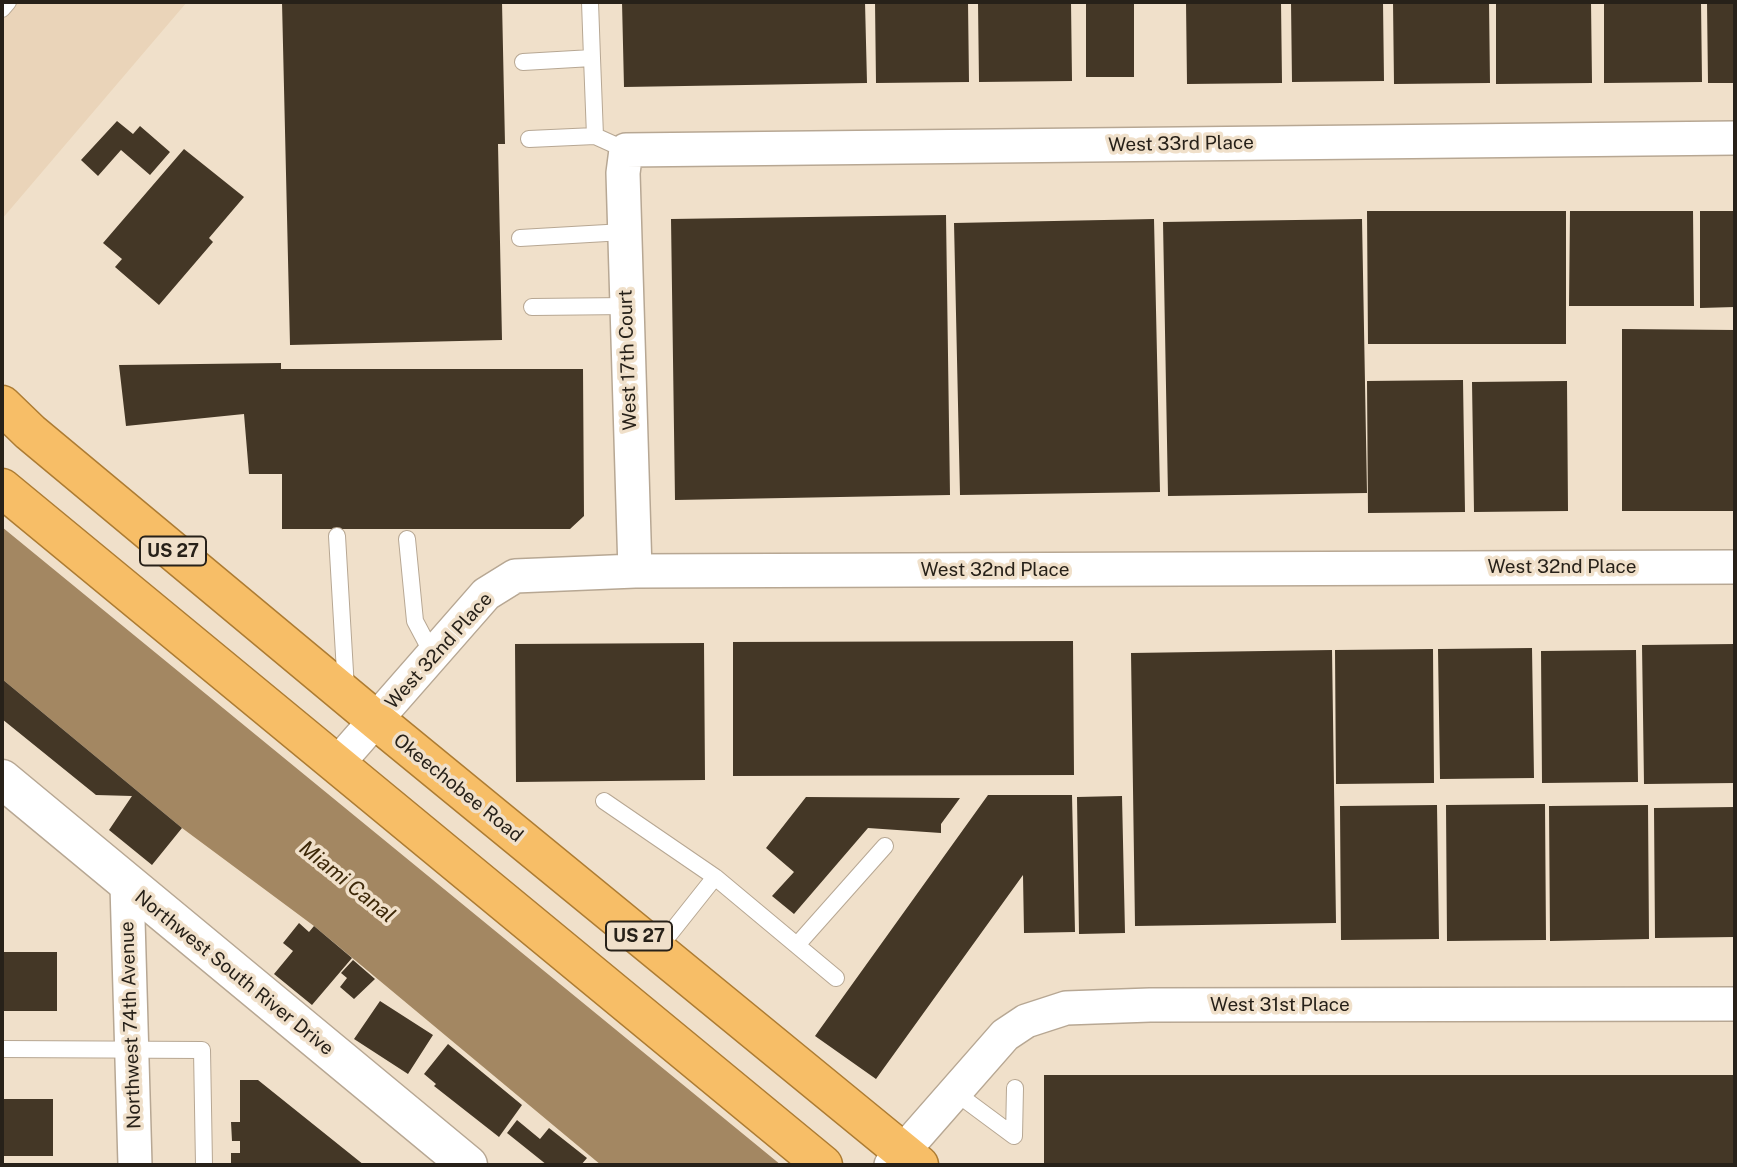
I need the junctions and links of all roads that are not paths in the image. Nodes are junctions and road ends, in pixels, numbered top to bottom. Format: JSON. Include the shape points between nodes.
{"nodes":[{"id":1,"x":8,"y":2,"type":"edge"},
{"id":2,"x":590,"y":2,"type":"edge"},
{"id":3,"x":2,"y":9,"type":"edge"},
{"id":4,"x":592,"y":58,"type":"junction"},
{"id":5,"x":523,"y":62,"type":"dead end"},
{"id":6,"x":595,"y":136,"type":"junction"},
{"id":7,"x":1735,"y":138,"type":"edge"},
{"id":8,"x":528,"y":139,"type":"dead end"},
{"id":9,"x":626,"y":150,"type":"junction"},
{"id":10,"x":624,"y":232,"type":"junction"},
{"id":11,"x":520,"y":238,"type":"dead end"},
{"id":12,"x":626,"y":306,"type":"junction"},
{"id":13,"x":531,"y":307,"type":"dead end"},
{"id":14,"x":2,"y":405,"type":"edge"},
{"id":15,"x":2,"y":488,"type":"edge"},
{"id":16,"x":337,"y":536,"type":"dead end"},
{"id":17,"x":407,"y":539,"type":"dead end"},
{"id":18,"x":1735,"y":566,"type":"edge"},
{"id":19,"x":635,"y":571,"type":"junction"},
{"id":20,"x":433,"y":655,"type":"junction"},
{"id":21,"x":346,"y":695,"type":"junction"},
{"id":22,"x":377,"y":721,"type":"junction"},
{"id":23,"x":337,"y":764,"type":"junction"},
{"id":24,"x":5,"y":789,"type":"edge"},
{"id":25,"x":604,"y":801,"type":"dead end"},
{"id":26,"x":885,"y":846,"type":"dead end"},
{"id":27,"x":715,"y":877,"type":"junction"},
{"id":28,"x":127,"y":885,"type":"junction"},
{"id":29,"x":797,"y":945,"type":"junction"},
{"id":30,"x":657,"y":950,"type":"junction"},
{"id":31,"x":836,"y":978,"type":"dead end"},
{"id":32,"x":1735,"y":1004,"type":"edge"},
{"id":33,"x":2,"y":1049,"type":"edge"},
{"id":34,"x":132,"y":1049,"type":"junction"},
{"id":35,"x":1015,"y":1088,"type":"dead end"},
{"id":36,"x":956,"y":1093,"type":"junction"},
{"id":37,"x":904,"y":1161,"type":"edge"},
{"id":38,"x":135,"y":1165,"type":"edge"},
{"id":39,"x":204,"y":1165,"type":"edge"},
{"id":40,"x":468,"y":1165,"type":"edge"},
{"id":41,"x":823,"y":1165,"type":"edge"}],
"edges":[{"from":1,"to":3,"type":"lane"},
{"from":2,"to":4,"type":"lane"},
{"from":4,"to":5,"type":"lane"},
{"from":4,"to":6,"type":"lane"},
{"from":6,"to":8,"type":"lane"},
{"from":6,"to":9,"type":"lane"},
{"from":7,"to":9,"type":"street","name":"West 33rd Place"},
{"from":9,"to":10,"type":"street","name":"West 17th Court"},
{"from":10,"to":11,"type":"lane"},
{"from":10,"to":12,"type":"street","name":"West 17th Court"},
{"from":12,"to":13,"type":"lane"},
{"from":12,"to":19,"type":"street","name":"West 17th Court"},
{"from":14,"to":21,"type":"highway","name":"Okeechobee Road","number":"US 27"},
{"from":15,"to":23,"type":"highway","number":"US 27"},
{"from":16,"to":21,"type":"lane"},
{"from":17,"to":20,"type":"lane","via":[[415,621]]},
{"from":18,"to":19,"type":"street","name":"West 32nd Place"},
{"from":19,"to":20,"type":"street","name":"West 32nd Place","via":[[515,576],[486,594]]},
{"from":20,"to":22,"type":"street","name":"West 32nd Place"},
{"from":21,"to":22,"type":"highway","name":"Okeechobee Road","number":"US 27"},
{"from":22,"to":23,"type":"street","name":"West 32nd Place"},
{"from":22,"to":30,"type":"highway","name":"Okeechobee Road","number":"US 27"},
{"from":23,"to":41,"type":"highway","number":"US 27"},
{"from":24,"to":28,"type":"street","name":"Northwest South River Drive"},
{"from":25,"to":27,"type":"lane"},
{"from":26,"to":29,"type":"lane"},
{"from":27,"to":29,"type":"lane"},
{"from":27,"to":30,"type":"lane"},
{"from":28,"to":34,"type":"street","name":"Northwest 74th Avenue"},
{"from":28,"to":40,"type":"street","name":"Northwest South River Drive"},
{"from":29,"to":31,"type":"lane"},
{"from":30,"to":37,"type":"highway","name":"Okeechobee Road","number":"US 27"},
{"from":32,"to":36,"type":"street","name":"West 31st Place","via":[[1066,1008],[1026,1021],[1005,1035]]},
{"from":33,"to":34,"type":"lane"},
{"from":34,"to":38,"type":"street","name":"Northwest 74th Avenue"},
{"from":34,"to":39,"type":"lane","via":[[202,1050]]},
{"from":35,"to":36,"type":"lane","via":[[1014,1136]]},
{"from":36,"to":37,"type":"street","name":"West 31st Place"}]}
